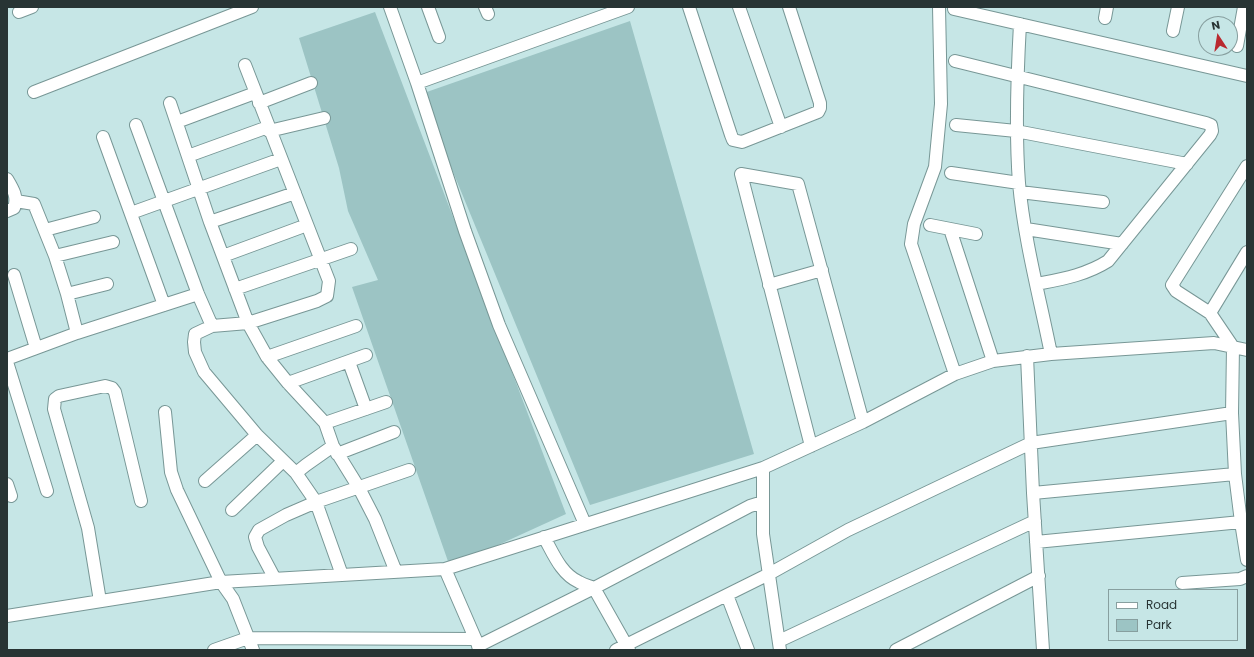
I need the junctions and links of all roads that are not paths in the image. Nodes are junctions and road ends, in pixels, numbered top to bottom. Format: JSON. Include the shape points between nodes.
{"nodes":[{"id":1,"x":32,"y":7,"type":"edge"},
{"id":2,"x":252,"y":7,"type":"edge"},
{"id":3,"x":390,"y":7,"type":"edge"},
{"id":4,"x":428,"y":7,"type":"edge"},
{"id":5,"x":628,"y":7,"type":"edge"},
{"id":6,"x":689,"y":7,"type":"edge"},
{"id":7,"x":739,"y":7,"type":"edge"},
{"id":8,"x":788,"y":7,"type":"edge"},
{"id":9,"x":939,"y":7,"type":"edge"},
{"id":10,"x":1178,"y":7,"type":"edge"},
{"id":11,"x":1244,"y":7,"type":"edge"},
{"id":12,"x":954,"y":9,"type":"dead end"},
{"id":13,"x":20,"y":12,"type":"dead end"},
{"id":14,"x":1020,"y":24,"type":"junction"},
{"id":15,"x":1173,"y":31,"type":"dead end"},
{"id":16,"x":439,"y":37,"type":"dead end"},
{"id":17,"x":1238,"y":40,"type":"edge"},
{"id":18,"x":955,"y":61,"type":"dead end"},
{"id":19,"x":245,"y":65,"type":"dead end"},
{"id":20,"x":1018,"y":75,"type":"junction"},
{"id":21,"x":1247,"y":76,"type":"edge"},
{"id":22,"x":311,"y":83,"type":"dead end"},
{"id":23,"x":417,"y":83,"type":"junction"},
{"id":24,"x":34,"y":92,"type":"dead end"},
{"id":25,"x":257,"y":98,"type":"junction"},
{"id":26,"x":170,"y":103,"type":"dead end"},
{"id":27,"x":324,"y":118,"type":"dead end"},
{"id":28,"x":177,"y":122,"type":"junction"},
{"id":29,"x":136,"y":125,"type":"dead end"},
{"id":30,"x":956,"y":125,"type":"dead end"},
{"id":31,"x":781,"y":127,"type":"junction"},
{"id":32,"x":269,"y":129,"type":"junction"},
{"id":33,"x":1016,"y":131,"type":"junction"},
{"id":34,"x":103,"y":137,"type":"dead end"},
{"id":35,"x":188,"y":156,"type":"junction"},
{"id":36,"x":281,"y":159,"type":"junction"},
{"id":37,"x":1187,"y":164,"type":"junction"},
{"id":38,"x":1247,"y":166,"type":"edge"},
{"id":39,"x":951,"y":173,"type":"dead end"},
{"id":40,"x":7,"y":179,"type":"edge"},
{"id":41,"x":1019,"y":187,"type":"junction"},
{"id":42,"x":199,"y":189,"type":"junction"},
{"id":43,"x":295,"y":193,"type":"junction"},
{"id":44,"x":16,"y":201,"type":"junction"},
{"id":45,"x":164,"y":201,"type":"junction"},
{"id":46,"x":1103,"y":202,"type":"dead end"},
{"id":47,"x":7,"y":211,"type":"edge"},
{"id":48,"x":132,"y":213,"type":"junction"},
{"id":49,"x":94,"y":217,"type":"dead end"},
{"id":50,"x":210,"y":222,"type":"junction"},
{"id":51,"x":307,"y":225,"type":"junction"},
{"id":52,"x":930,"y":226,"type":"dead end"},
{"id":53,"x":1026,"y":229,"type":"junction"},
{"id":54,"x":44,"y":230,"type":"junction"},
{"id":55,"x":950,"y":230,"type":"junction"},
{"id":56,"x":976,"y":234,"type":"dead end"},
{"id":57,"x":112,"y":242,"type":"dead end"},
{"id":58,"x":1122,"y":244,"type":"junction"},
{"id":59,"x":351,"y":249,"type":"dead end"},
{"id":60,"x":1247,"y":252,"type":"edge"},
{"id":61,"x":55,"y":256,"type":"junction"},
{"id":62,"x":223,"y":256,"type":"junction"},
{"id":63,"x":320,"y":259,"type":"junction"},
{"id":64,"x":822,"y":270,"type":"junction"},
{"id":65,"x":14,"y":275,"type":"dead end"},
{"id":66,"x":107,"y":284,"type":"dead end"},
{"id":67,"x":1036,"y":284,"type":"junction"},
{"id":68,"x":769,"y":285,"type":"junction"},
{"id":69,"x":235,"y":289,"type":"junction"},
{"id":70,"x":67,"y":294,"type":"junction"},
{"id":71,"x":198,"y":294,"type":"junction"},
{"id":72,"x":164,"y":305,"type":"junction"},
{"id":73,"x":1210,"y":313,"type":"junction"},
{"id":74,"x":248,"y":323,"type":"junction"},
{"id":75,"x":212,"y":326,"type":"junction"},
{"id":76,"x":356,"y":326,"type":"dead end"},
{"id":77,"x":77,"y":333,"type":"junction"},
{"id":78,"x":1233,"y":347,"type":"junction"},
{"id":79,"x":36,"y":348,"type":"junction"},
{"id":80,"x":1247,"y":350,"type":"edge"},
{"id":81,"x":1051,"y":354,"type":"junction"},
{"id":82,"x":366,"y":355,"type":"dead end"},
{"id":83,"x":1027,"y":356,"type":"junction"},
{"id":84,"x":267,"y":357,"type":"junction"},
{"id":85,"x":7,"y":361,"type":"edge"},
{"id":86,"x":993,"y":361,"type":"junction"},
{"id":87,"x":349,"y":362,"type":"junction"},
{"id":88,"x":955,"y":374,"type":"junction"},
{"id":89,"x":288,"y":383,"type":"junction"},
{"id":90,"x":386,"y":402,"type":"dead end"},
{"id":91,"x":366,"y":409,"type":"junction"},
{"id":92,"x":165,"y":412,"type":"dead end"},
{"id":93,"x":1232,"y":413,"type":"junction"},
{"id":94,"x":863,"y":422,"type":"junction"},
{"id":95,"x":325,"y":423,"type":"junction"},
{"id":96,"x":394,"y":432,"type":"dead end"},
{"id":97,"x":257,"y":435,"type":"junction"},
{"id":98,"x":1031,"y":443,"type":"junction"},
{"id":99,"x":811,"y":446,"type":"junction"},
{"id":100,"x":335,"y":450,"type":"junction"},
{"id":101,"x":283,"y":461,"type":"junction"},
{"id":102,"x":763,"y":468,"type":"junction"},
{"id":103,"x":409,"y":470,"type":"dead end"},
{"id":104,"x":296,"y":473,"type":"junction"},
{"id":105,"x":1235,"y":474,"type":"junction"},
{"id":106,"x":205,"y":481,"type":"dead end"},
{"id":107,"x":359,"y":488,"type":"junction"},
{"id":108,"x":46,"y":491,"type":"dead end"},
{"id":109,"x":1033,"y":493,"type":"junction"},
{"id":110,"x":142,"y":501,"type":"dead end"},
{"id":111,"x":316,"y":502,"type":"junction"},
{"id":112,"x":763,"y":502,"type":"junction"},
{"id":113,"x":232,"y":510,"type":"dead end"},
{"id":114,"x":1035,"y":521,"type":"junction"},
{"id":115,"x":1241,"y":522,"type":"junction"},
{"id":116,"x":585,"y":524,"type":"junction"},
{"id":117,"x":544,"y":537,"type":"junction"},
{"id":118,"x":1036,"y":542,"type":"junction"},
{"id":119,"x":1247,"y":560,"type":"edge"},
{"id":120,"x":445,"y":569,"type":"junction"},
{"id":121,"x":396,"y":572,"type":"junction"},
{"id":122,"x":769,"y":574,"type":"junction"},
{"id":123,"x":342,"y":575,"type":"junction"},
{"id":124,"x":1039,"y":576,"type":"junction"},
{"id":125,"x":1247,"y":576,"type":"edge"},
{"id":126,"x":275,"y":579,"type":"junction"},
{"id":127,"x":221,"y":582,"type":"junction"},
{"id":128,"x":1182,"y":583,"type":"dead end"},
{"id":129,"x":594,"y":588,"type":"junction"},
{"id":130,"x":727,"y":595,"type":"junction"},
{"id":131,"x":100,"y":601,"type":"junction"},
{"id":132,"x":7,"y":616,"type":"edge"},
{"id":133,"x":248,"y":638,"type":"junction"},
{"id":134,"x":478,"y":645,"type":"edge"},
{"id":135,"x":780,"y":646,"type":"edge"},
{"id":136,"x":624,"y":648,"type":"edge"},
{"id":137,"x":214,"y":650,"type":"edge"},
{"id":138,"x":253,"y":650,"type":"edge"},
{"id":139,"x":748,"y":650,"type":"edge"},
{"id":140,"x":896,"y":650,"type":"edge"},
{"id":141,"x":1043,"y":650,"type":"edge"}],
"edges":[{"from":1,"to":13,"type":"street"},
{"from":2,"to":24,"type":"street"},
{"from":3,"to":23,"type":"street"},
{"from":4,"to":16,"type":"street"},
{"from":5,"to":23,"type":"street"},
{"from":6,"to":31,"type":"street","via":[[733,140],[742,142]]},
{"from":7,"to":31,"type":"street"},
{"from":8,"to":31,"type":"street","via":[[820,108],[818,112]]},
{"from":9,"to":88,"type":"street","via":[[941,104],[935,167],[914,224],[911,244]]},
{"from":10,"to":15,"type":"street"},
{"from":11,"to":17,"type":"street"},
{"from":12,"to":14,"type":"street"},
{"from":14,"to":20,"type":"street"},
{"from":14,"to":21,"type":"street"},
{"from":18,"to":20,"type":"street"},
{"from":19,"to":25,"type":"street"},
{"from":20,"to":33,"type":"street"},
{"from":20,"to":37,"type":"street","via":[[1211,125],[1210,135]]},
{"from":22,"to":25,"type":"street"},
{"from":23,"to":116,"type":"street","via":[[464,231],[499,325]]},
{"from":25,"to":28,"type":"street"},
{"from":25,"to":32,"type":"street"},
{"from":26,"to":28,"type":"street"},
{"from":27,"to":32,"type":"street"},
{"from":28,"to":35,"type":"street"},
{"from":29,"to":45,"type":"street"},
{"from":30,"to":33,"type":"street"},
{"from":32,"to":35,"type":"street"},
{"from":32,"to":36,"type":"street"},
{"from":33,"to":37,"type":"street"},
{"from":33,"to":41,"type":"street"},
{"from":34,"to":48,"type":"street"},
{"from":35,"to":42,"type":"street"},
{"from":36,"to":42,"type":"street"},
{"from":36,"to":43,"type":"street"},
{"from":37,"to":58,"type":"street"},
{"from":38,"to":73,"type":"street","via":[[1172,285],[1176,291]]},
{"from":39,"to":41,"type":"street"},
{"from":40,"to":44,"type":"street","via":[[14,190]]},
{"from":41,"to":46,"type":"street"},
{"from":41,"to":53,"type":"street"},
{"from":42,"to":45,"type":"street"},
{"from":42,"to":50,"type":"street"},
{"from":43,"to":50,"type":"street"},
{"from":43,"to":51,"type":"street"},
{"from":44,"to":47,"type":"street","via":[[14,208]]},
{"from":44,"to":54,"type":"street","via":[[34,204]]},
{"from":45,"to":48,"type":"street"},
{"from":45,"to":71,"type":"street"},
{"from":48,"to":72,"type":"street"},
{"from":49,"to":54,"type":"street"},
{"from":50,"to":62,"type":"street"},
{"from":51,"to":62,"type":"street"},
{"from":51,"to":63,"type":"street"},
{"from":52,"to":55,"type":"street"},
{"from":53,"to":58,"type":"street"},
{"from":53,"to":67,"type":"street"},
{"from":54,"to":61,"type":"street"},
{"from":55,"to":56,"type":"street"},
{"from":55,"to":86,"type":"street"},
{"from":57,"to":61,"type":"street"},
{"from":58,"to":67,"type":"street","via":[[1108,261],[1096,268]]},
{"from":59,"to":63,"type":"street"},
{"from":60,"to":73,"type":"street"},
{"from":61,"to":70,"type":"street"},
{"from":62,"to":69,"type":"street"},
{"from":63,"to":69,"type":"street"},
{"from":63,"to":74,"type":"street","via":[[329,281],[327,296]]},
{"from":64,"to":68,"type":"street"},
{"from":64,"to":68,"type":"street","via":[[798,184],[741,174]]},
{"from":64,"to":94,"type":"street"},
{"from":65,"to":79,"type":"street"},
{"from":66,"to":70,"type":"street"},
{"from":67,"to":81,"type":"street"},
{"from":68,"to":99,"type":"street"},
{"from":69,"to":74,"type":"street"},
{"from":70,"to":77,"type":"street"},
{"from":71,"to":72,"type":"street"},
{"from":71,"to":75,"type":"street"},
{"from":72,"to":77,"type":"street"},
{"from":73,"to":78,"type":"street"},
{"from":74,"to":75,"type":"street"},
{"from":74,"to":84,"type":"street"},
{"from":75,"to":97,"type":"street","via":[[195,334],[196,356],[204,372]]},
{"from":76,"to":84,"type":"street"},
{"from":77,"to":79,"type":"street"},
{"from":78,"to":80,"type":"street"},
{"from":78,"to":81,"type":"street","via":[[1214,343]]},
{"from":78,"to":93,"type":"street"},
{"from":79,"to":85,"type":"street"},
{"from":81,"to":83,"type":"street"},
{"from":82,"to":87,"type":"street"},
{"from":83,"to":86,"type":"street"},
{"from":83,"to":98,"type":"street"},
{"from":84,"to":89,"type":"street"},
{"from":85,"to":108,"type":"street"},
{"from":86,"to":88,"type":"street"},
{"from":87,"to":89,"type":"street"},
{"from":87,"to":91,"type":"street"},
{"from":88,"to":94,"type":"street"},
{"from":89,"to":95,"type":"street"},
{"from":90,"to":91,"type":"street"},
{"from":91,"to":95,"type":"street"},
{"from":92,"to":127,"type":"street","via":[[171,472]]},
{"from":93,"to":98,"type":"street"},
{"from":93,"to":105,"type":"street"},
{"from":94,"to":99,"type":"street"},
{"from":95,"to":100,"type":"street"},
{"from":96,"to":100,"type":"street"},
{"from":97,"to":101,"type":"street"},
{"from":97,"to":106,"type":"street"},
{"from":98,"to":109,"type":"street"},
{"from":98,"to":122,"type":"street","via":[[848,530]]},
{"from":99,"to":102,"type":"street"},
{"from":100,"to":104,"type":"street"},
{"from":100,"to":107,"type":"street"},
{"from":101,"to":104,"type":"street"},
{"from":101,"to":113,"type":"street"},
{"from":102,"to":112,"type":"street"},
{"from":102,"to":116,"type":"street"},
{"from":103,"to":107,"type":"street"},
{"from":104,"to":111,"type":"street"},
{"from":105,"to":109,"type":"street"},
{"from":105,"to":115,"type":"street"},
{"from":107,"to":111,"type":"street"},
{"from":107,"to":121,"type":"street","via":[[375,519]]},
{"from":109,"to":114,"type":"street"},
{"from":110,"to":131,"type":"street","via":[[112,388],[105,386],[55,399],[54,409],[88,528]]},
{"from":111,"to":123,"type":"street"},
{"from":111,"to":126,"type":"street","via":[[259,530],[255,537]]},
{"from":112,"to":122,"type":"street","via":[[763,534]]},
{"from":112,"to":129,"type":"street","via":[[750,506]]},
{"from":114,"to":118,"type":"street"},
{"from":114,"to":135,"type":"street"},
{"from":115,"to":118,"type":"street"},
{"from":115,"to":119,"type":"street"},
{"from":116,"to":117,"type":"street"},
{"from":117,"to":120,"type":"street"},
{"from":117,"to":129,"type":"street","via":[[562,569],[571,578]]},
{"from":118,"to":124,"type":"street"},
{"from":120,"to":121,"type":"street"},
{"from":120,"to":134,"type":"street"},
{"from":121,"to":123,"type":"street"},
{"from":122,"to":130,"type":"street"},
{"from":122,"to":135,"type":"street"},
{"from":123,"to":126,"type":"street"},
{"from":124,"to":140,"type":"street"},
{"from":124,"to":141,"type":"street"},
{"from":125,"to":128,"type":"street","via":[[1240,580]]},
{"from":126,"to":127,"type":"street"},
{"from":127,"to":131,"type":"street"},
{"from":127,"to":133,"type":"street","via":[[233,598]]},
{"from":129,"to":134,"type":"street"},
{"from":129,"to":136,"type":"street"},
{"from":130,"to":136,"type":"street"},
{"from":130,"to":139,"type":"street"},
{"from":131,"to":132,"type":"street"},
{"from":133,"to":134,"type":"street"},
{"from":133,"to":137,"type":"street"},
{"from":133,"to":138,"type":"street"}]}
